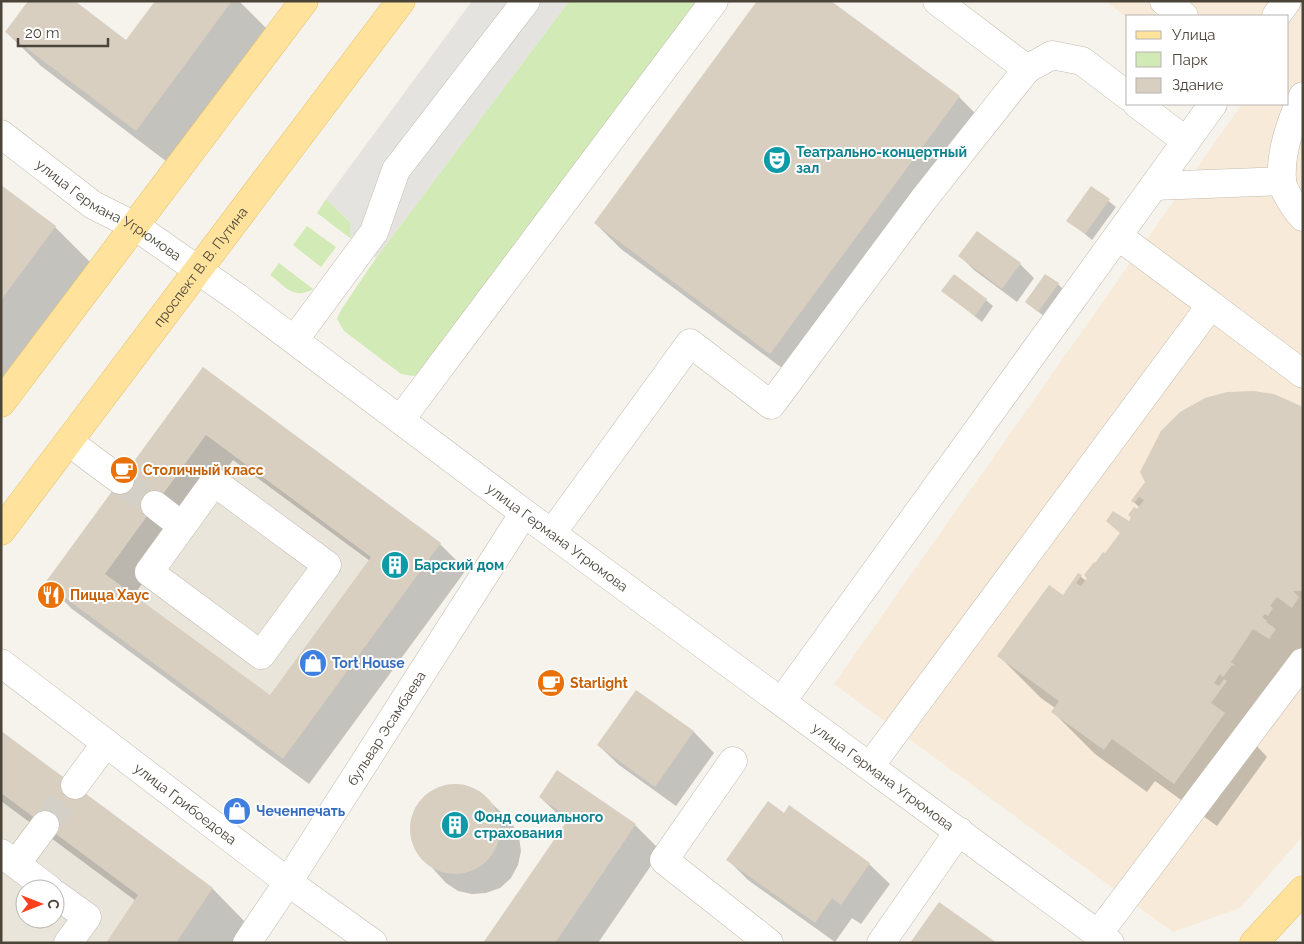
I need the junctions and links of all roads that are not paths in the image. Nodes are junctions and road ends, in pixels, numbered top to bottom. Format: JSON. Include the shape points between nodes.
{"nodes":[{"id":1,"x":304,"y":1,"type":"edge"},
{"id":2,"x":401,"y":1,"type":"edge"},
{"id":3,"x":526,"y":1,"type":"edge"},
{"id":4,"x":714,"y":1,"type":"edge"},
{"id":5,"x":937,"y":1,"type":"edge"},
{"id":6,"x":1164,"y":1,"type":"edge"},
{"id":7,"x":1287,"y":1,"type":"edge"},
{"id":8,"x":1183,"y":15,"type":"edge"},
{"id":9,"x":1277,"y":15,"type":"edge"},
{"id":10,"x":1027,"y":69,"type":"junction"},
{"id":11,"x":1126,"y":94,"type":"edge"},
{"id":12,"x":1303,"y":96,"type":"edge"},
{"id":13,"x":1138,"y":105,"type":"edge"},
{"id":14,"x":1212,"y":105,"type":"edge"},
{"id":15,"x":1,"y":134,"type":"edge"},
{"id":16,"x":1186,"y":141,"type":"junction"},
{"id":17,"x":1282,"y":182,"type":"junction"},
{"id":18,"x":1154,"y":186,"type":"junction"},
{"id":19,"x":1303,"y":217,"type":"edge"},
{"id":20,"x":135,"y":226,"type":"junction"},
{"id":21,"x":1118,"y":236,"type":"junction"},
{"id":22,"x":198,"y":270,"type":"junction"},
{"id":23,"x":1212,"y":305,"type":"junction"},
{"id":24,"x":295,"y":339,"type":"junction"},
{"id":25,"x":1303,"y":374,"type":"edge"},
{"id":26,"x":1,"y":403,"type":"edge"},
{"id":27,"x":401,"y":419,"type":"junction"},
{"id":28,"x":69,"y":442,"type":"junction"},
{"id":29,"x":120,"y":480,"type":"tunnel mouth"},
{"id":30,"x":155,"y":505,"type":"tunnel mouth"},
{"id":31,"x":524,"y":513,"type":"junction"},
{"id":32,"x":182,"y":526,"type":"junction"},
{"id":33,"x":1,"y":531,"type":"edge"},
{"id":34,"x":552,"y":533,"type":"junction"},
{"id":35,"x":1303,"y":662,"type":"edge"},
{"id":36,"x":1,"y":663,"type":"edge"},
{"id":37,"x":782,"y":701,"type":"junction"},
{"id":38,"x":106,"y":743,"type":"junction"},
{"id":39,"x":733,"y":761,"type":"dead end"},
{"id":40,"x":870,"y":766,"type":"junction"},
{"id":41,"x":75,"y":785,"type":"tunnel mouth"},
{"id":42,"x":45,"y":825,"type":"tunnel mouth"},
{"id":43,"x":959,"y":831,"type":"junction"},
{"id":44,"x":8,"y":859,"type":"edge"},
{"id":45,"x":35,"y":879,"type":"edge"},
{"id":46,"x":288,"y":882,"type":"junction"},
{"id":47,"x":1303,"y":890,"type":"edge"},
{"id":48,"x":65,"y":901,"type":"edge"},
{"id":49,"x":1104,"y":938,"type":"edge"},
{"id":50,"x":68,"y":943,"type":"edge"},
{"id":51,"x":247,"y":943,"type":"edge"},
{"id":52,"x":373,"y":943,"type":"edge"},
{"id":53,"x":769,"y":943,"type":"edge"},
{"id":54,"x":881,"y":943,"type":"edge"},
{"id":55,"x":1254,"y":943,"type":"edge"}],
"edges":[{"from":1,"to":20,"type":"main road"},
{"from":2,"to":22,"type":"main road","name":"проспект В. В. Путина"},
{"from":3,"to":24,"type":"street","via":[[396,170],[374,232]]},
{"from":4,"to":27,"type":"street"},
{"from":5,"to":10,"type":"street"},
{"from":6,"to":8,"type":"street"},
{"from":7,"to":9,"type":"street"},
{"from":10,"to":11,"type":"street","via":[[1052,55],[1082,61]]},
{"from":10,"to":34,"type":"street","via":[[923,200],[771,405],[690,343]]},
{"from":12,"to":17,"type":"street","via":[[1286,139]]},
{"from":13,"to":16,"type":"street"},
{"from":14,"to":16,"type":"street"},
{"from":15,"to":20,"type":"street","name":"улица Германа Угрюмова","via":[[93,205]]},
{"from":16,"to":18,"type":"street"},
{"from":17,"to":18,"type":"street"},
{"from":17,"to":19,"type":"street","via":[[1296,211]]},
{"from":18,"to":21,"type":"street"},
{"from":20,"to":22,"type":"street","name":"улица Германа Угрюмова"},
{"from":20,"to":26,"type":"main road"},
{"from":21,"to":23,"type":"street"},
{"from":21,"to":37,"type":"street"},
{"from":22,"to":24,"type":"street","name":"улица Германа Угрюмова"},
{"from":22,"to":28,"type":"main road","name":"проспект В. В. Путина"},
{"from":23,"to":25,"type":"street"},
{"from":23,"to":40,"type":"street"},
{"from":24,"to":27,"type":"street","name":"улица Германа Угрюмова"},
{"from":27,"to":31,"type":"street","name":"улица Германа Угрюмова"},
{"from":28,"to":29,"type":"street"},
{"from":28,"to":33,"type":"main road","name":"проспект В. В. Путина"},
{"from":30,"to":32,"type":"street"},
{"from":31,"to":34,"type":"street","name":"улица Германа Угрюмова"},
{"from":31,"to":46,"type":"street","name":"бульвар Эсамбаева"},
{"from":32,"to":32,"type":"street","via":[[149,572],[261,655],[327,565],[214,482]]},
{"from":34,"to":37,"type":"street","name":"улица Германа Угрюмова"},
{"from":35,"to":49,"type":"street"},
{"from":36,"to":38,"type":"street","name":"улица Грибоедова"},
{"from":37,"to":40,"type":"street","name":"улица Германа Угрюмова"},
{"from":38,"to":41,"type":"street"},
{"from":38,"to":46,"type":"street","name":"улица Грибоедова"},
{"from":39,"to":53,"type":"street","via":[[664,860]]},
{"from":40,"to":43,"type":"street","name":"улица Германа Угрюмова"},
{"from":42,"to":44,"type":"street"},
{"from":43,"to":49,"type":"street","name":"улица Германа Угрюмова"},
{"from":43,"to":54,"type":"street"},
{"from":44,"to":45,"type":"street"},
{"from":46,"to":51,"type":"street","name":"бульвар Эсамбаева"},
{"from":46,"to":52,"type":"street","name":"улица Грибоедова"},
{"from":47,"to":55,"type":"main road"},
{"from":48,"to":50,"type":"street","via":[[87,917]]}]}
